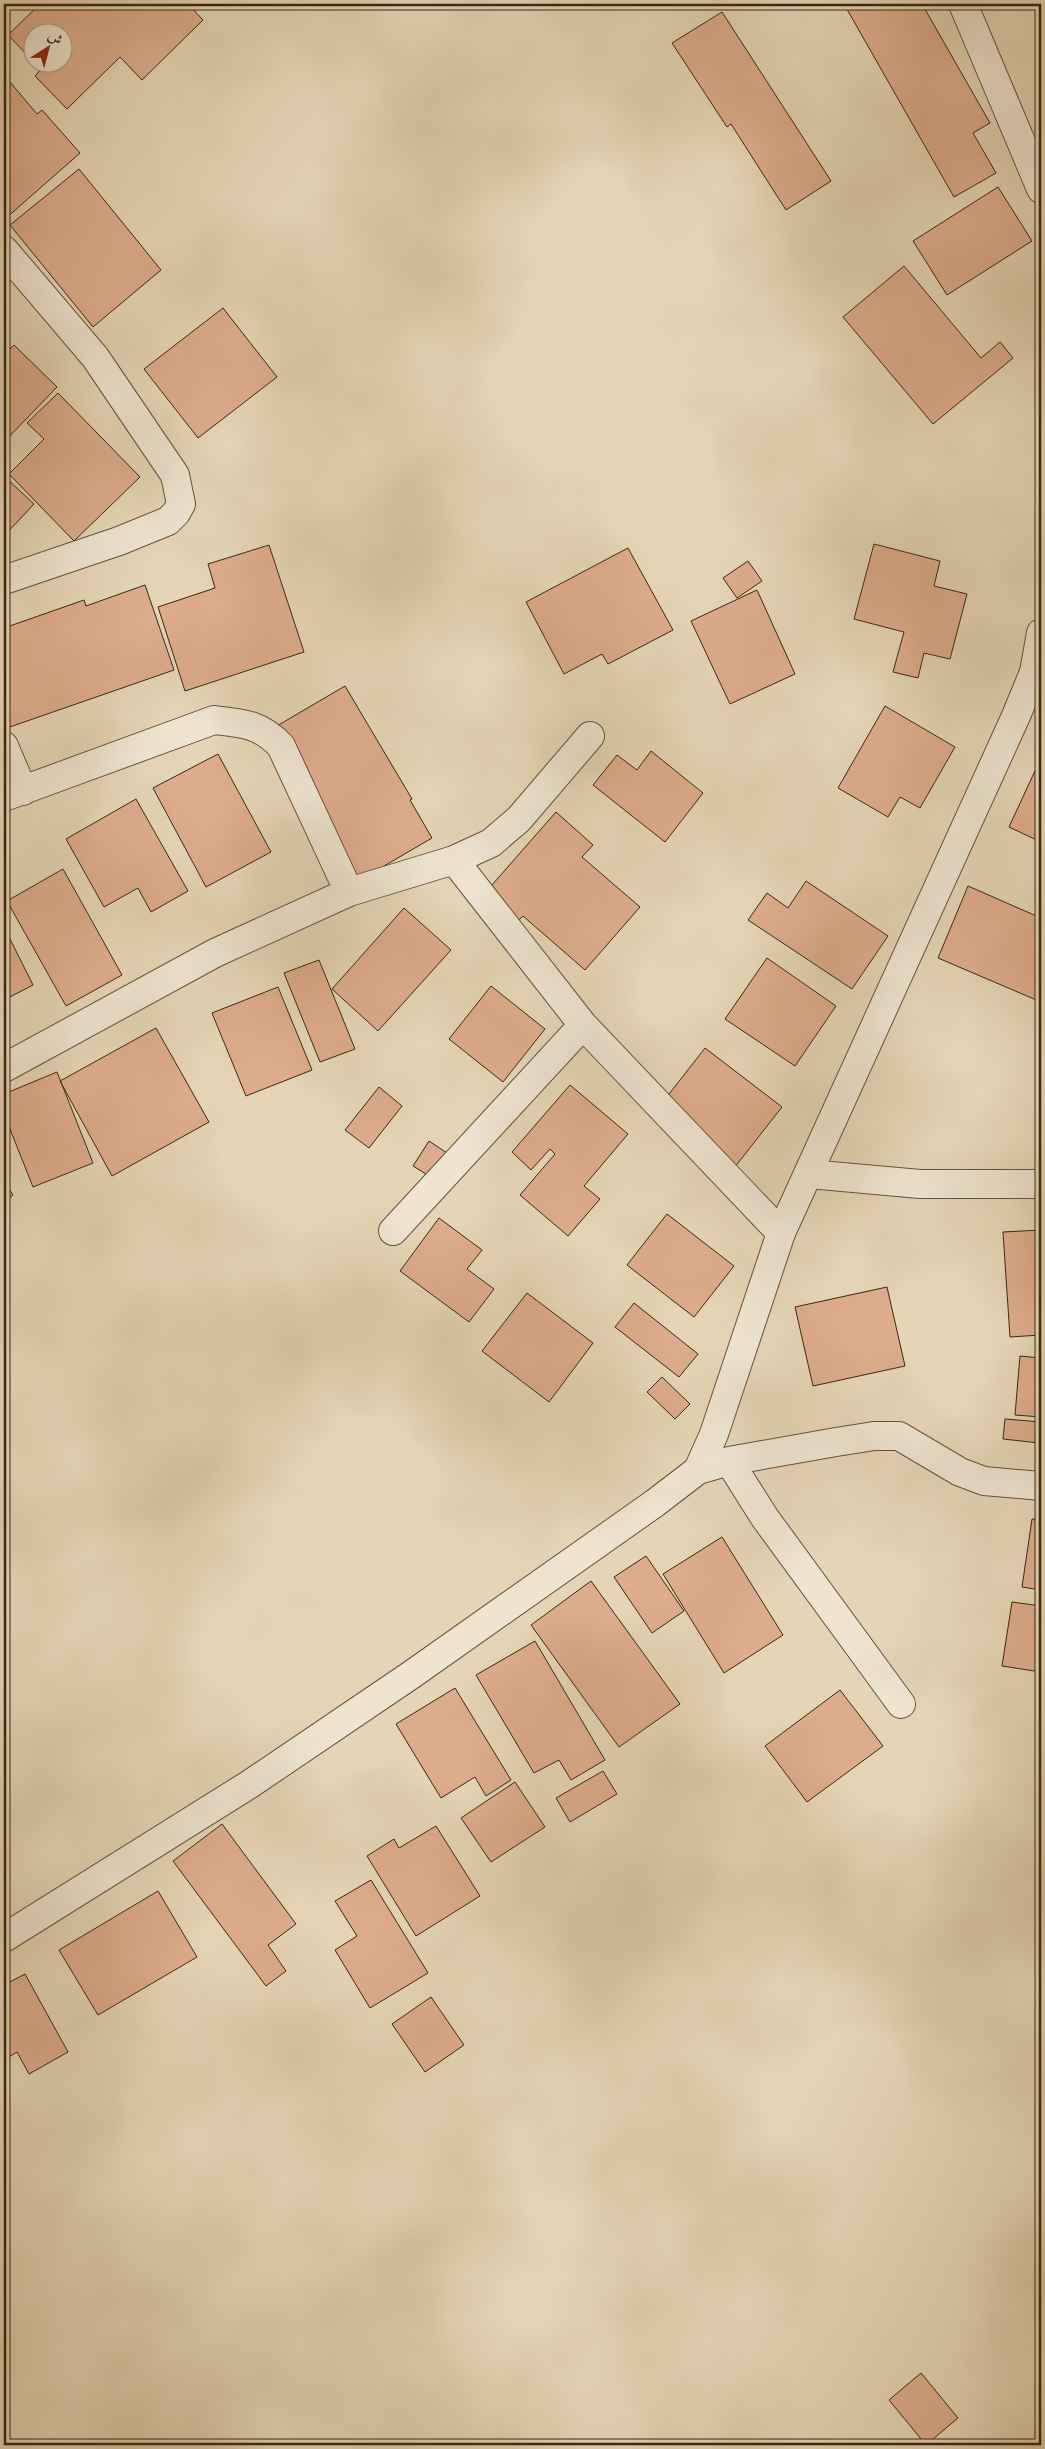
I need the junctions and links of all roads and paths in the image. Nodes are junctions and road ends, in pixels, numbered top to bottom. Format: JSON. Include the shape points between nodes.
{"nodes":[{"id":1,"x":963,"y":4,"type":"edge"},
{"id":2,"x":1041,"y":189,"type":"edge"},
{"id":3,"x":4,"y":250,"type":"edge"},
{"id":4,"x":4,"y":580,"type":"edge"},
{"id":5,"x":1041,"y":632,"type":"edge"},
{"id":6,"x":590,"y":736,"type":"dead end"},
{"id":7,"x":4,"y":746,"type":"edge"},
{"id":8,"x":14,"y":794,"type":"edge"},
{"id":9,"x":454,"y":860,"type":"junction"},
{"id":10,"x":349,"y":892,"type":"junction"},
{"id":11,"x":583,"y":1024,"type":"junction"},
{"id":12,"x":4,"y":1068,"type":"edge"},
{"id":13,"x":810,"y":1174,"type":"junction"},
{"id":14,"x":1041,"y":1184,"type":"edge"},
{"id":15,"x":393,"y":1231,"type":"dead end"},
{"id":16,"x":781,"y":1233,"type":"junction"},
{"id":17,"x":730,"y":1461,"type":"junction"},
{"id":18,"x":698,"y":1470,"type":"junction"},
{"id":19,"x":1041,"y":1486,"type":"edge"},
{"id":20,"x":901,"y":1704,"type":"dead end"},
{"id":21,"x":4,"y":1938,"type":"edge"}],
"edges":[{"from":1,"to":2,"type":"street"},
{"from":3,"to":4,"type":"street","via":[[95,357],[175,475],[181,504],[168,520],[119,541]]},
{"from":5,"to":13,"type":"street","via":[[1034,672],[1016,716]]},
{"from":6,"to":9,"type":"street","via":[[519,819],[490,844]]},
{"from":7,"to":8,"type":"street"},
{"from":8,"to":10,"type":"street","via":[[214,720],[241,722],[268,733],[281,746]]},
{"from":9,"to":10,"type":"street"},
{"from":9,"to":11,"type":"street"},
{"from":10,"to":12,"type":"street","via":[[215,953]]},
{"from":11,"to":15,"type":"street"},
{"from":11,"to":16,"type":"street"},
{"from":13,"to":14,"type":"street","via":[[920,1184]]},
{"from":13,"to":16,"type":"street"},
{"from":16,"to":18,"type":"street","via":[[714,1434]]},
{"from":17,"to":18,"type":"street"},
{"from":17,"to":19,"type":"street","via":[[874,1436],[899,1436],[960,1472],[984,1481]]},
{"from":17,"to":20,"type":"street","via":[[765,1518]]},
{"from":18,"to":21,"type":"street","via":[[427,1664],[266,1773]]}]}
